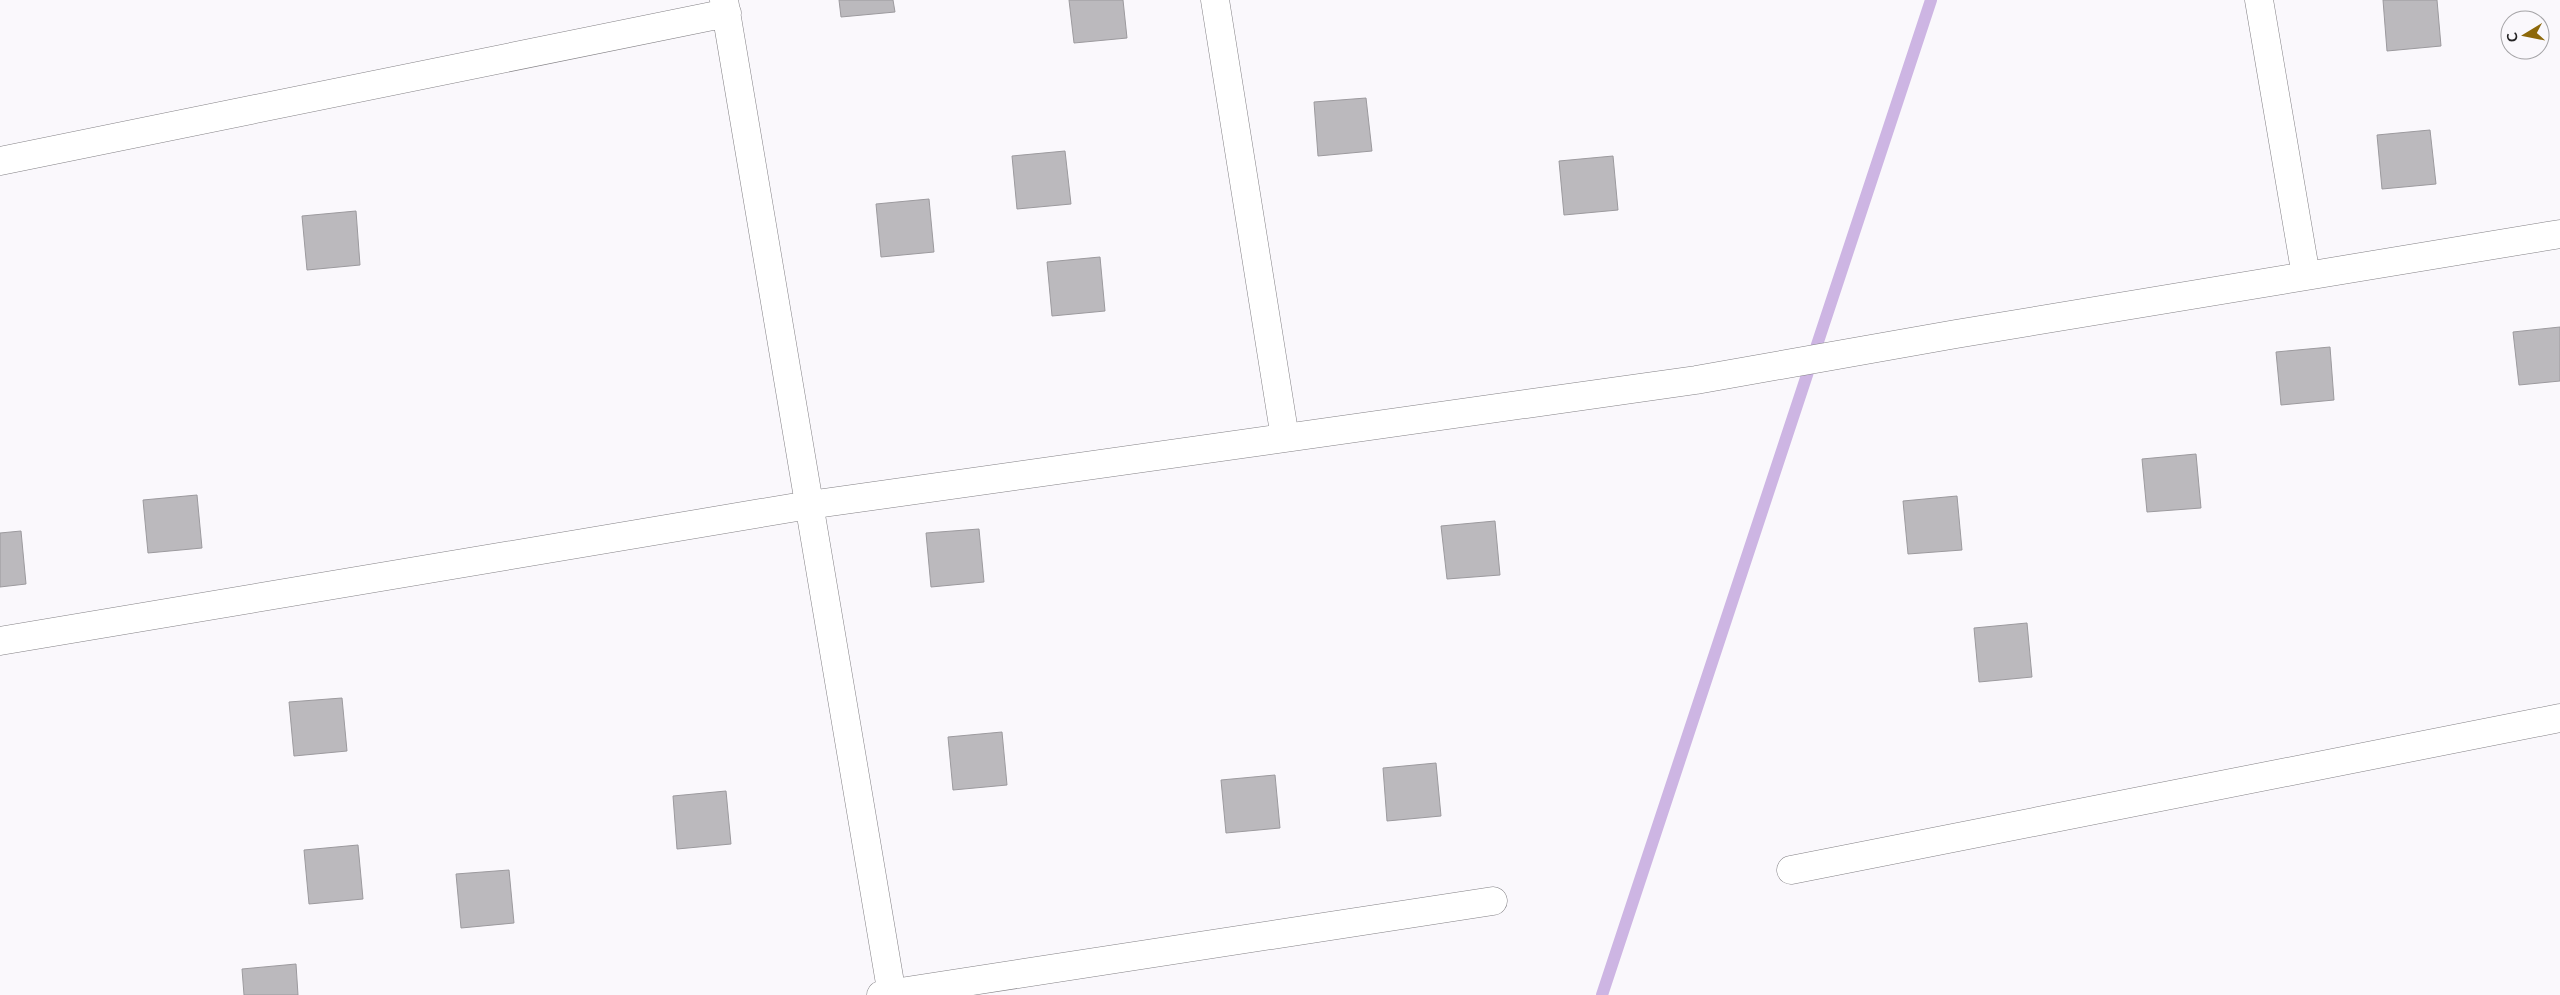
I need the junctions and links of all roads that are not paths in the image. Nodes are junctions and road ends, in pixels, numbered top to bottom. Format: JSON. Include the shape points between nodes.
{"nodes":[{"id":1,"x":1215,"y":0,"type":"edge"},
{"id":2,"x":2259,"y":0,"type":"edge"},
{"id":3,"x":725,"y":6,"type":"edge"},
{"id":4,"x":0,"y":161,"type":"edge"},
{"id":5,"x":2560,"y":234,"type":"edge"},
{"id":6,"x":2306,"y":276,"type":"junction"},
{"id":7,"x":1285,"y":438,"type":"junction"},
{"id":8,"x":809,"y":505,"type":"junction"},
{"id":9,"x":0,"y":641,"type":"edge"},
{"id":10,"x":2560,"y":718,"type":"edge"},
{"id":11,"x":1791,"y":870,"type":"dead end"},
{"id":12,"x":1493,"y":900,"type":"dead end"},
{"id":13,"x":888,"y":994,"type":"edge"}],
"edges":[{"from":1,"to":7,"type":"lane"},
{"from":2,"to":6,"type":"lane"},
{"from":3,"to":4,"type":"lane"},
{"from":3,"to":8,"type":"lane"},
{"from":5,"to":6,"type":"lane"},
{"from":6,"to":7,"type":"lane","via":[[1696,380]]},
{"from":7,"to":8,"type":"lane"},
{"from":8,"to":9,"type":"lane"},
{"from":8,"to":13,"type":"lane"},
{"from":10,"to":11,"type":"lane"},
{"from":12,"to":13,"type":"lane"}]}
